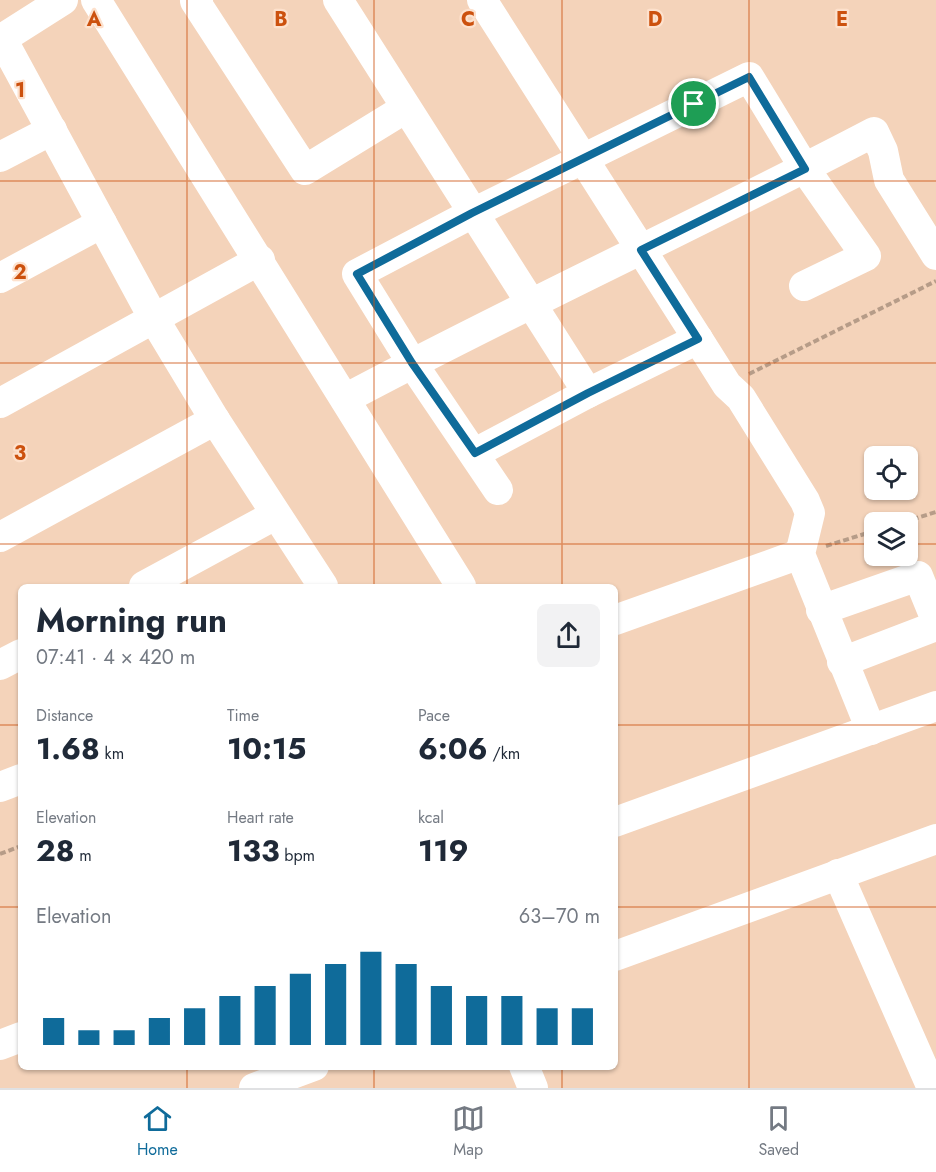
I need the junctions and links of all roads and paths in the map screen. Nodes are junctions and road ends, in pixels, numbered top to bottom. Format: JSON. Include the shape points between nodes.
{"nodes":[{"id":1,"x":63,"y":0,"type":"edge"},
{"id":2,"x":96,"y":0,"type":"edge"},
{"id":3,"x":198,"y":0,"type":"edge"},
{"id":4,"x":338,"y":0,"type":"edge"},
{"id":5,"x":482,"y":0,"type":"edge"},
{"id":6,"x":1,"y":39,"type":"edge"},
{"id":7,"x":406,"y":108,"type":"junction"},
{"id":8,"x":52,"y":130,"type":"junction"},
{"id":9,"x":0,"y":157,"type":"edge"},
{"id":10,"x":583,"y":159,"type":"junction"},
{"id":11,"x":805,"y":169,"type":"junction"},
{"id":12,"x":472,"y":213,"type":"junction"},
{"id":13,"x":102,"y":223,"type":"junction"},
{"id":14,"x":641,"y":250,"type":"junction"},
{"id":15,"x":936,"y":255,"type":"edge"},
{"id":16,"x":260,"y":260,"type":"junction"},
{"id":17,"x":0,"y":278,"type":"edge"},
{"id":18,"x":936,"y":281,"type":"edge"},
{"id":19,"x":804,"y":286,"type":"dead end"},
{"id":20,"x":531,"y":304,"type":"junction"},
{"id":21,"x":154,"y":319,"type":"junction"},
{"id":22,"x":698,"y":339,"type":"junction"},
{"id":23,"x":412,"y":363,"type":"junction"},
{"id":24,"x":727,"y":385,"type":"junction"},
{"id":25,"x":588,"y":393,"type":"junction"},
{"id":26,"x":345,"y":399,"type":"junction"},
{"id":27,"x":0,"y":403,"type":"edge"},
{"id":28,"x":215,"y":420,"type":"junction"},
{"id":29,"x":475,"y":453,"type":"junction"},
{"id":30,"x":498,"y":490,"type":"dead end"},
{"id":31,"x":936,"y":512,"type":"edge"},
{"id":32,"x":276,"y":515,"type":"junction"},
{"id":33,"x":918,"y":518,"type":"edge"},
{"id":34,"x":864,"y":534,"type":"edge"},
{"id":35,"x":0,"y":537,"type":"edge"},
{"id":36,"x":800,"y":554,"type":"junction"},
{"id":37,"x":148,"y":584,"type":"edge"},
{"id":38,"x":322,"y":584,"type":"edge"},
{"id":39,"x":460,"y":584,"type":"edge"},
{"id":40,"x":821,"y":609,"type":"junction"},
{"id":41,"x":618,"y":619,"type":"edge"},
{"id":42,"x":936,"y":620,"type":"edge"},
{"id":43,"x":936,"y":626,"type":"edge"},
{"id":44,"x":18,"y":656,"type":"edge"},
{"id":45,"x":842,"y":662,"type":"junction"},
{"id":46,"x":0,"y":665,"type":"edge"},
{"id":47,"x":936,"y":706,"type":"edge"},
{"id":48,"x":871,"y":730,"type":"junction"},
{"id":49,"x":18,"y":781,"type":"edge"},
{"id":50,"x":0,"y":787,"type":"edge"},
{"id":51,"x":618,"y":821,"type":"edge"},
{"id":52,"x":936,"y":839,"type":"edge"},
{"id":53,"x":18,"y":847,"type":"edge"},
{"id":54,"x":0,"y":854,"type":"edge"},
{"id":55,"x":838,"y":874,"type":"junction"},
{"id":56,"x":618,"y":955,"type":"edge"},
{"id":57,"x":18,"y":1038,"type":"edge"},
{"id":58,"x":0,"y":1044,"type":"edge"},
{"id":59,"x":307,"y":1070,"type":"edge"},
{"id":60,"x":526,"y":1070,"type":"edge"},
{"id":61,"x":286,"y":1083,"type":"edge"},
{"id":62,"x":254,"y":1088,"type":"edge"},
{"id":63,"x":533,"y":1088,"type":"edge"},
{"id":64,"x":932,"y":1088,"type":"edge"}],
"edges":[{"from":1,"to":6,"type":"street"},
{"from":2,"to":16,"type":"street"},
{"from":3,"to":7,"type":"street","via":[[195,1],[305,170]]},
{"from":4,"to":7,"type":"street"},
{"from":5,"to":10,"type":"street"},
{"from":6,"to":8,"type":"street"},
{"from":7,"to":12,"type":"street"},
{"from":8,"to":9,"type":"street"},
{"from":8,"to":13,"type":"street"},
{"from":10,"to":11,"type":"street","via":[[749,77]]},
{"from":10,"to":12,"type":"street"},
{"from":10,"to":14,"type":"street"},
{"from":11,"to":14,"type":"street"},
{"from":11,"to":15,"type":"street","via":[[874,132],[889,180]]},
{"from":11,"to":19,"type":"street","via":[[866,256]]},
{"from":12,"to":20,"type":"street"},
{"from":12,"to":23,"type":"street","via":[[357,274]]},
{"from":13,"to":17,"type":"street"},
{"from":13,"to":21,"type":"street"},
{"from":14,"to":20,"type":"street"},
{"from":14,"to":22,"type":"street"},
{"from":16,"to":21,"type":"street"},
{"from":16,"to":26,"type":"street"},
{"from":18,"to":24,"type":"path"},
{"from":20,"to":23,"type":"street"},
{"from":20,"to":25,"type":"street"},
{"from":21,"to":27,"type":"street"},
{"from":21,"to":28,"type":"street"},
{"from":22,"to":24,"type":"street"},
{"from":22,"to":25,"type":"street"},
{"from":23,"to":26,"type":"street"},
{"from":23,"to":29,"type":"street"},
{"from":24,"to":36,"type":"street","via":[[741,398],[805,501],[810,513]]},
{"from":25,"to":29,"type":"street"},
{"from":26,"to":39,"type":"street"},
{"from":28,"to":32,"type":"street"},
{"from":28,"to":35,"type":"street"},
{"from":29,"to":30,"type":"street"},
{"from":31,"to":33,"type":"path"},
{"from":32,"to":37,"type":"street"},
{"from":32,"to":38,"type":"street"},
{"from":34,"to":36,"type":"path"},
{"from":36,"to":40,"type":"street"},
{"from":36,"to":41,"type":"street"},
{"from":40,"to":42,"type":"street","via":[[918,576]]},
{"from":40,"to":45,"type":"street"},
{"from":43,"to":45,"type":"street"},
{"from":44,"to":46,"type":"street"},
{"from":45,"to":48,"type":"street"},
{"from":47,"to":48,"type":"street"},
{"from":48,"to":51,"type":"street"},
{"from":49,"to":50,"type":"street"},
{"from":52,"to":55,"type":"street"},
{"from":53,"to":54,"type":"path"},
{"from":55,"to":56,"type":"street"},
{"from":55,"to":64,"type":"street"},
{"from":57,"to":58,"type":"street"},
{"from":59,"to":61,"type":"street"},
{"from":60,"to":63,"type":"street"},
{"from":61,"to":62,"type":"street"}]}
